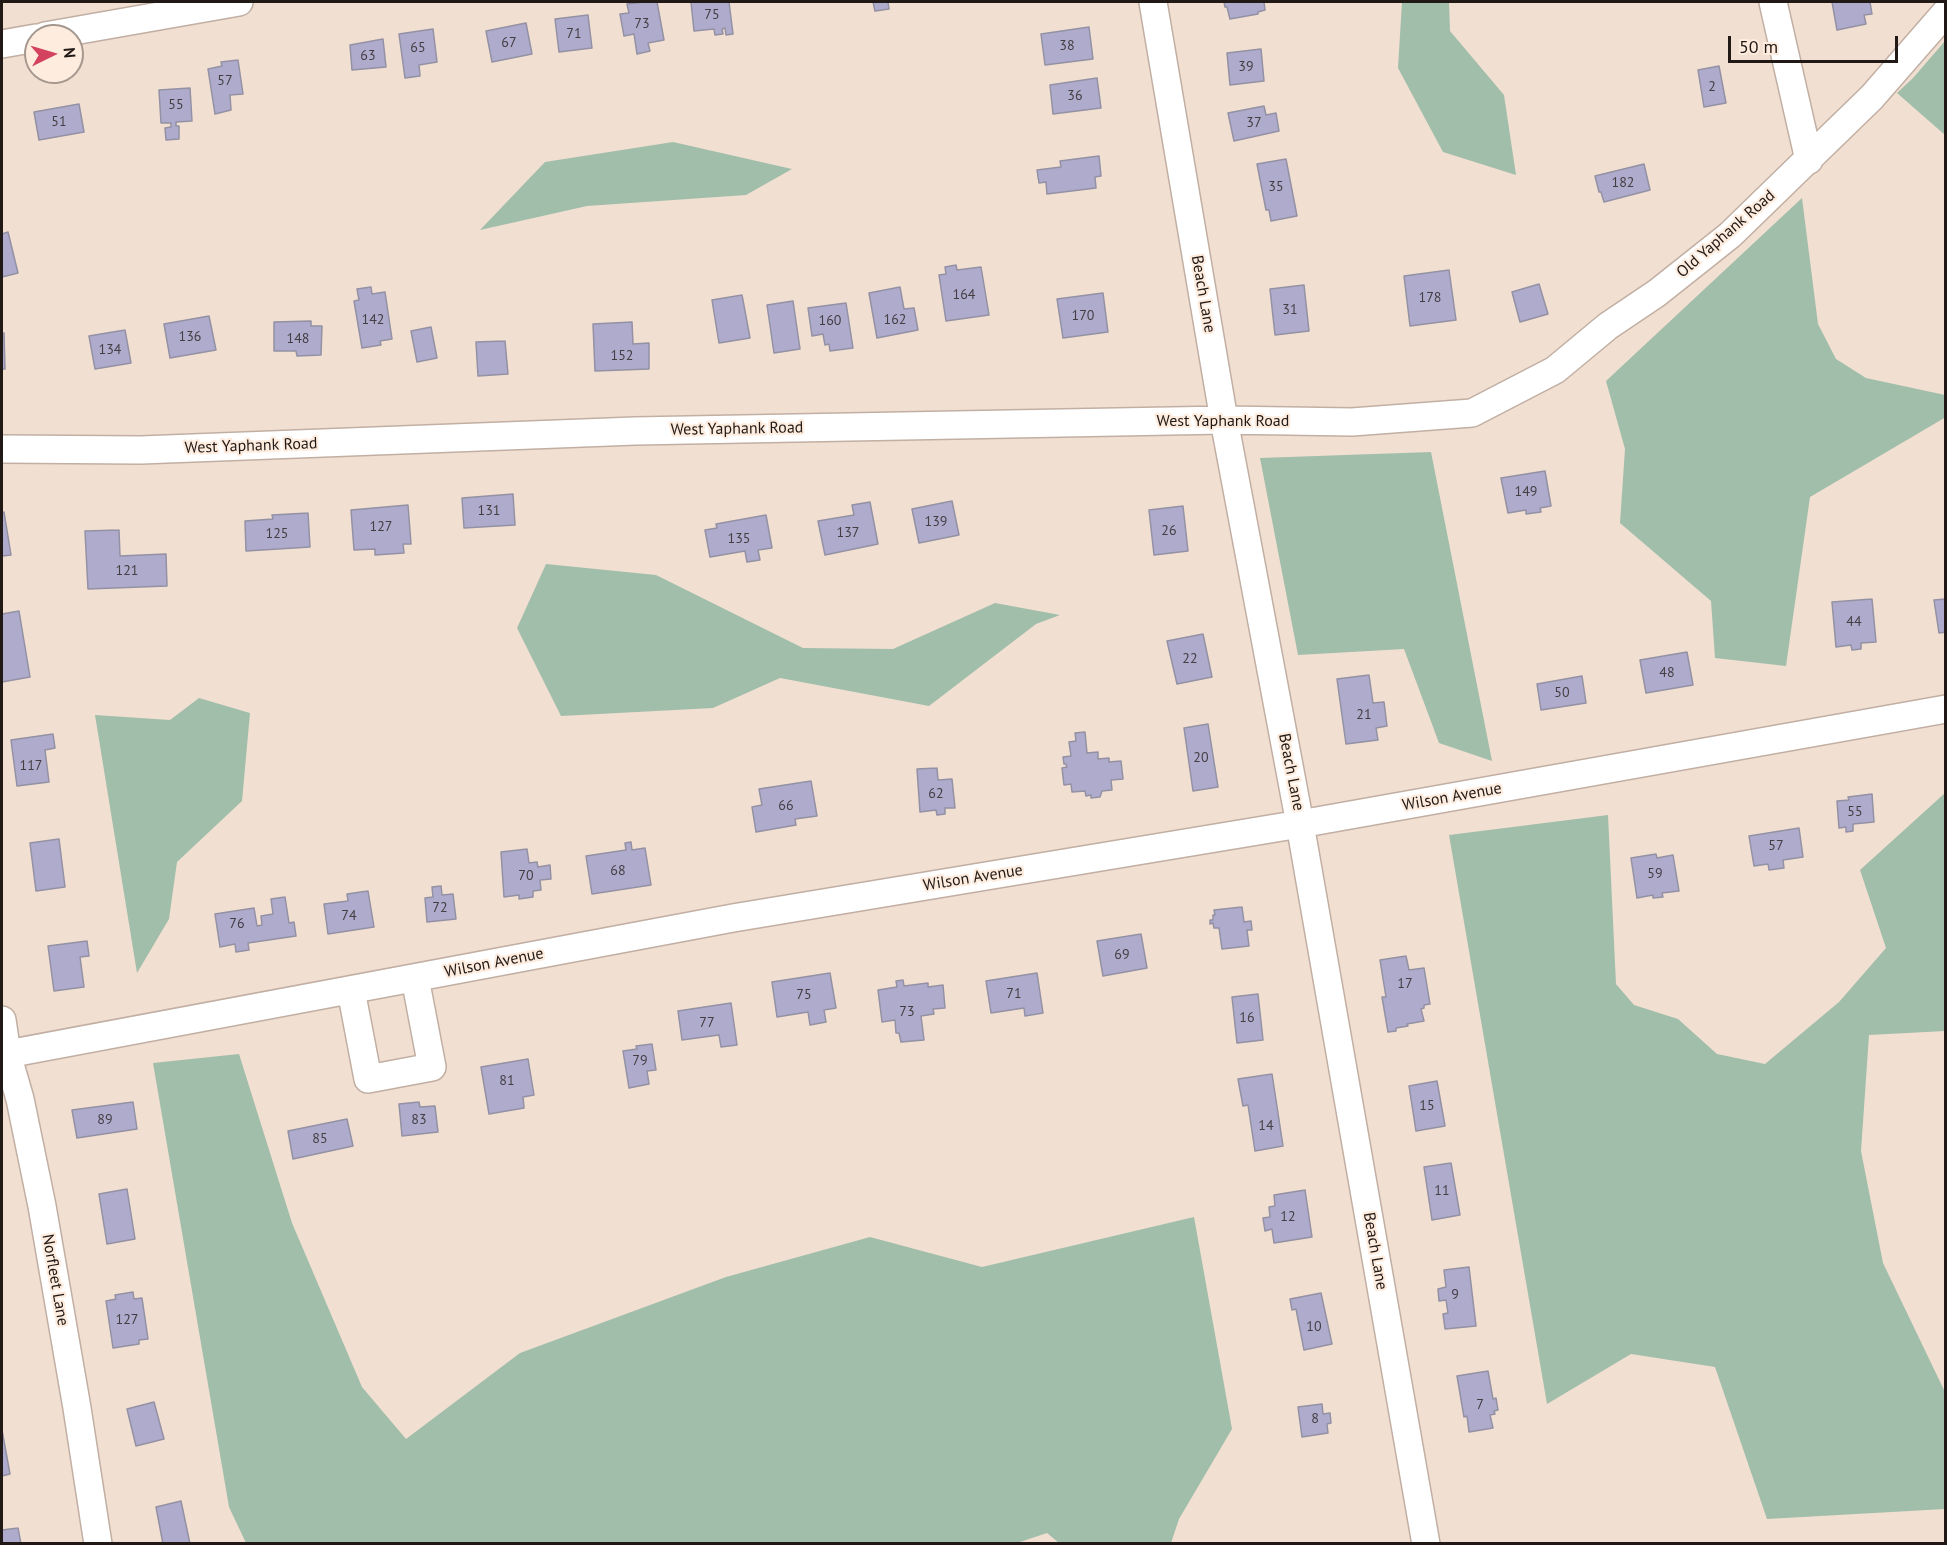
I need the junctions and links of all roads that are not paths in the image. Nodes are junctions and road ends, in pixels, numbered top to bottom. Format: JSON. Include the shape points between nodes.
{"nodes":[{"id":1,"x":239,"y":2,"type":"edge"},
{"id":2,"x":1153,"y":2,"type":"edge"},
{"id":3,"x":1773,"y":2,"type":"edge"},
{"id":4,"x":1946,"y":12,"type":"edge"},
{"id":5,"x":84,"y":29,"type":"edge"},
{"id":6,"x":24,"y":40,"type":"edge"},
{"id":7,"x":2,"y":44,"type":"edge"},
{"id":8,"x":1809,"y":160,"type":"junction"},
{"id":9,"x":1472,"y":413,"type":"joint"},
{"id":10,"x":1224,"y":420,"type":"junction"},
{"id":11,"x":2,"y":449,"type":"edge"},
{"id":12,"x":1946,"y":709,"type":"edge"},
{"id":13,"x":1300,"y":824,"type":"junction"},
{"id":14,"x":415,"y":978,"type":"junction"},
{"id":15,"x":351,"y":990,"type":"junction"},
{"id":16,"x":2,"y":1020,"type":"edge"},
{"id":17,"x":4,"y":1055,"type":"edge"},
{"id":18,"x":98,"y":1544,"type":"edge"},
{"id":19,"x":1425,"y":1544,"type":"edge"}],
"edges":[{"from":1,"to":5,"type":"street"},
{"from":2,"to":10,"type":"street","name":"Beach Lane"},
{"from":3,"to":8,"type":"street"},
{"from":4,"to":8,"type":"street","name":"Old Yaphank Road","via":[[1872,97]]},
{"from":6,"to":7,"type":"street"},
{"from":8,"to":9,"type":"street","name":"Old Yaphank Road","via":[[1730,235],[1555,370]]},
{"from":9,"to":10,"type":"street","name":"West Yaphank Road","via":[[1352,422]]},
{"from":10,"to":11,"type":"street","name":"West Yaphank Road","via":[[635,431],[141,450]]},
{"from":10,"to":13,"type":"street","name":"Beach Lane"},
{"from":12,"to":13,"type":"street","name":"Wilson Avenue"},
{"from":13,"to":14,"type":"street","name":"Wilson Avenue","via":[[744,916]]},
{"from":13,"to":19,"type":"street","name":"Beach Lane"},
{"from":14,"to":15,"type":"street","name":"Wilson Avenue"},
{"from":14,"to":15,"type":"street","via":[[432,1067],[379,1077],[368,1079]]},
{"from":15,"to":17,"type":"street","name":"Wilson Avenue"},
{"from":16,"to":17,"type":"street","name":"Norfleet Lane"},
{"from":17,"to":18,"type":"street","name":"Norfleet Lane","via":[[20,1099],[42,1206]]}]}
